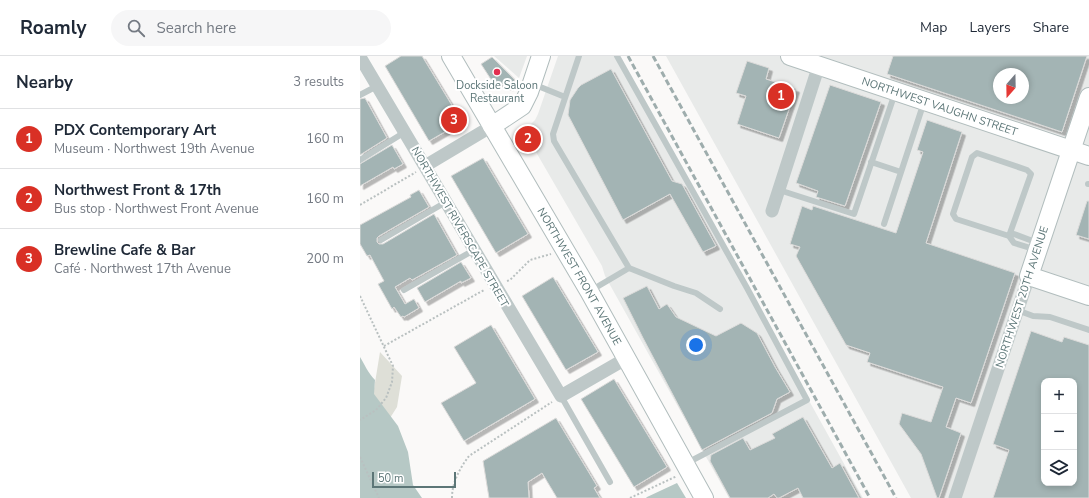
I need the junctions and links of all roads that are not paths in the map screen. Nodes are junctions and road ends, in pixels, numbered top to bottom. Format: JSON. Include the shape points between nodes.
{"nodes":[{"id":1,"x":451,"y":56,"type":"edge"},
{"id":2,"x":541,"y":56,"type":"edge"},
{"id":3,"x":579,"y":56,"type":"edge"},
{"id":4,"x":617,"y":56,"type":"edge"},
{"id":5,"x":790,"y":56,"type":"edge"},
{"id":6,"x":360,"y":57,"type":"edge"},
{"id":7,"x":820,"y":61,"type":"edge"},
{"id":8,"x":532,"y":84,"type":"junction"},
{"id":9,"x":377,"y":86,"type":"junction"},
{"id":10,"x":895,"y":91,"type":"junction"},
{"id":11,"x":360,"y":95,"type":"edge"},
{"id":12,"x":566,"y":97,"type":"junction"},
{"id":13,"x":1089,"y":97,"type":"edge"},
{"id":14,"x":924,"y":101,"type":"junction"},
{"id":15,"x":492,"y":126,"type":"junction"},
{"id":16,"x":405,"y":132,"type":"junction"},
{"id":17,"x":1071,"y":150,"type":"junction"},
{"id":18,"x":1089,"y":156,"type":"edge"},
{"id":19,"x":360,"y":160,"type":"edge"},
{"id":20,"x":871,"y":162,"type":"junction"},
{"id":21,"x":425,"y":166,"type":"junction"},
{"id":22,"x":901,"y":172,"type":"junction"},
{"id":23,"x":779,"y":190,"type":"junction"},
{"id":24,"x":446,"y":202,"type":"junction"},
{"id":25,"x":772,"y":211,"type":"dead end"},
{"id":26,"x":884,"y":224,"type":"dead end"},
{"id":27,"x":1009,"y":236,"type":"junction"},
{"id":28,"x":381,"y":240,"type":"dead end"},
{"id":29,"x":1038,"y":247,"type":"junction"},
{"id":30,"x":474,"y":250,"type":"junction"},
{"id":31,"x":629,"y":268,"type":"junction"},
{"id":32,"x":1028,"y":276,"type":"junction"},
{"id":33,"x":404,"y":290,"type":"dead end"},
{"id":34,"x":589,"y":291,"type":"junction"},
{"id":35,"x":1089,"y":296,"type":"edge"},
{"id":36,"x":720,"y":309,"type":"dead end"},
{"id":37,"x":1017,"y":310,"type":"junction"},
{"id":38,"x":1089,"y":330,"type":"edge"},
{"id":39,"x":627,"y":358,"type":"junction"},
{"id":40,"x":561,"y":396,"type":"junction"},
{"id":41,"x":687,"y":467,"type":"junction"},
{"id":42,"x":610,"y":482,"type":"dead end"},
{"id":43,"x":704,"y":498,"type":"edge"},
{"id":44,"x":955,"y":498,"type":"edge"}],
"edges":[{"from":1,"to":15,"type":"street","name":"NORTHWEST FRONT AVENUE"},
{"from":2,"to":8,"type":"street"},
{"from":3,"to":12,"type":"lane"},
{"from":4,"to":41,"type":"lane","via":[[807,400],[741,434]]},
{"from":5,"to":7,"type":"street","name":"NORTHWEST VAUGHN STREET"},
{"from":6,"to":9,"type":"street","name":"NORTHWEST RIVERSCAPE STREET"},
{"from":7,"to":10,"type":"street","name":"NORTHWEST VAUGHN STREET"},
{"from":7,"to":23,"type":"street"},
{"from":8,"to":12,"type":"lane"},
{"from":8,"to":15,"type":"street","via":[[522,106]]},
{"from":9,"to":11,"type":"lane"},
{"from":9,"to":16,"type":"street","name":"NORTHWEST RIVERSCAPE STREET"},
{"from":10,"to":14,"type":"street","name":"NORTHWEST VAUGHN STREET"},
{"from":10,"to":20,"type":"lane"},
{"from":12,"to":31,"type":"lane","via":[[553,134],[554,141]]},
{"from":13,"to":17,"type":"street","name":"NORTHWEST 20TH AVENUE"},
{"from":14,"to":17,"type":"street","name":"NORTHWEST VAUGHN STREET"},
{"from":14,"to":22,"type":"lane"},
{"from":15,"to":21,"type":"street"},
{"from":15,"to":34,"type":"street","name":"NORTHWEST FRONT AVENUE"},
{"from":16,"to":19,"type":"lane"},
{"from":16,"to":21,"type":"street","name":"NORTHWEST RIVERSCAPE STREET"},
{"from":17,"to":18,"type":"street","name":"NORTHWEST VAUGHN STREET"},
{"from":17,"to":29,"type":"street","name":"NORTHWEST 20TH AVENUE"},
{"from":20,"to":22,"type":"lane"},
{"from":20,"to":23,"type":"lane","via":[[854,214]]},
{"from":21,"to":24,"type":"street","name":"NORTHWEST RIVERSCAPE STREET"},
{"from":22,"to":26,"type":"lane"},
{"from":23,"to":25,"type":"street"},
{"from":24,"to":28,"type":"lane"},
{"from":24,"to":30,"type":"street","name":"NORTHWEST RIVERSCAPE STREET"},
{"from":27,"to":27,"type":"lane","via":[[1030,174],[1027,170],[977,153],[972,156],[953,214],[956,219]]},
{"from":27,"to":29,"type":"lane","via":[[1014,234]]},
{"from":29,"to":32,"type":"street","name":"NORTHWEST 20TH AVENUE"},
{"from":30,"to":33,"type":"lane"},
{"from":30,"to":40,"type":"street","name":"NORTHWEST RIVERSCAPE STREET"},
{"from":31,"to":34,"type":"lane"},
{"from":31,"to":36,"type":"lane","via":[[696,293]]},
{"from":32,"to":35,"type":"street"},
{"from":32,"to":37,"type":"street","name":"NORTHWEST 20TH AVENUE"},
{"from":34,"to":39,"type":"street","name":"NORTHWEST FRONT AVENUE"},
{"from":37,"to":38,"type":"lane","via":[[1033,316],[1050,317]]},
{"from":37,"to":44,"type":"street","name":"NORTHWEST 20TH AVENUE"},
{"from":39,"to":40,"type":"street"},
{"from":39,"to":41,"type":"street","name":"NORTHWEST FRONT AVENUE"},
{"from":40,"to":42,"type":"lane"},
{"from":41,"to":43,"type":"street","name":"NORTHWEST FRONT AVENUE"}]}
